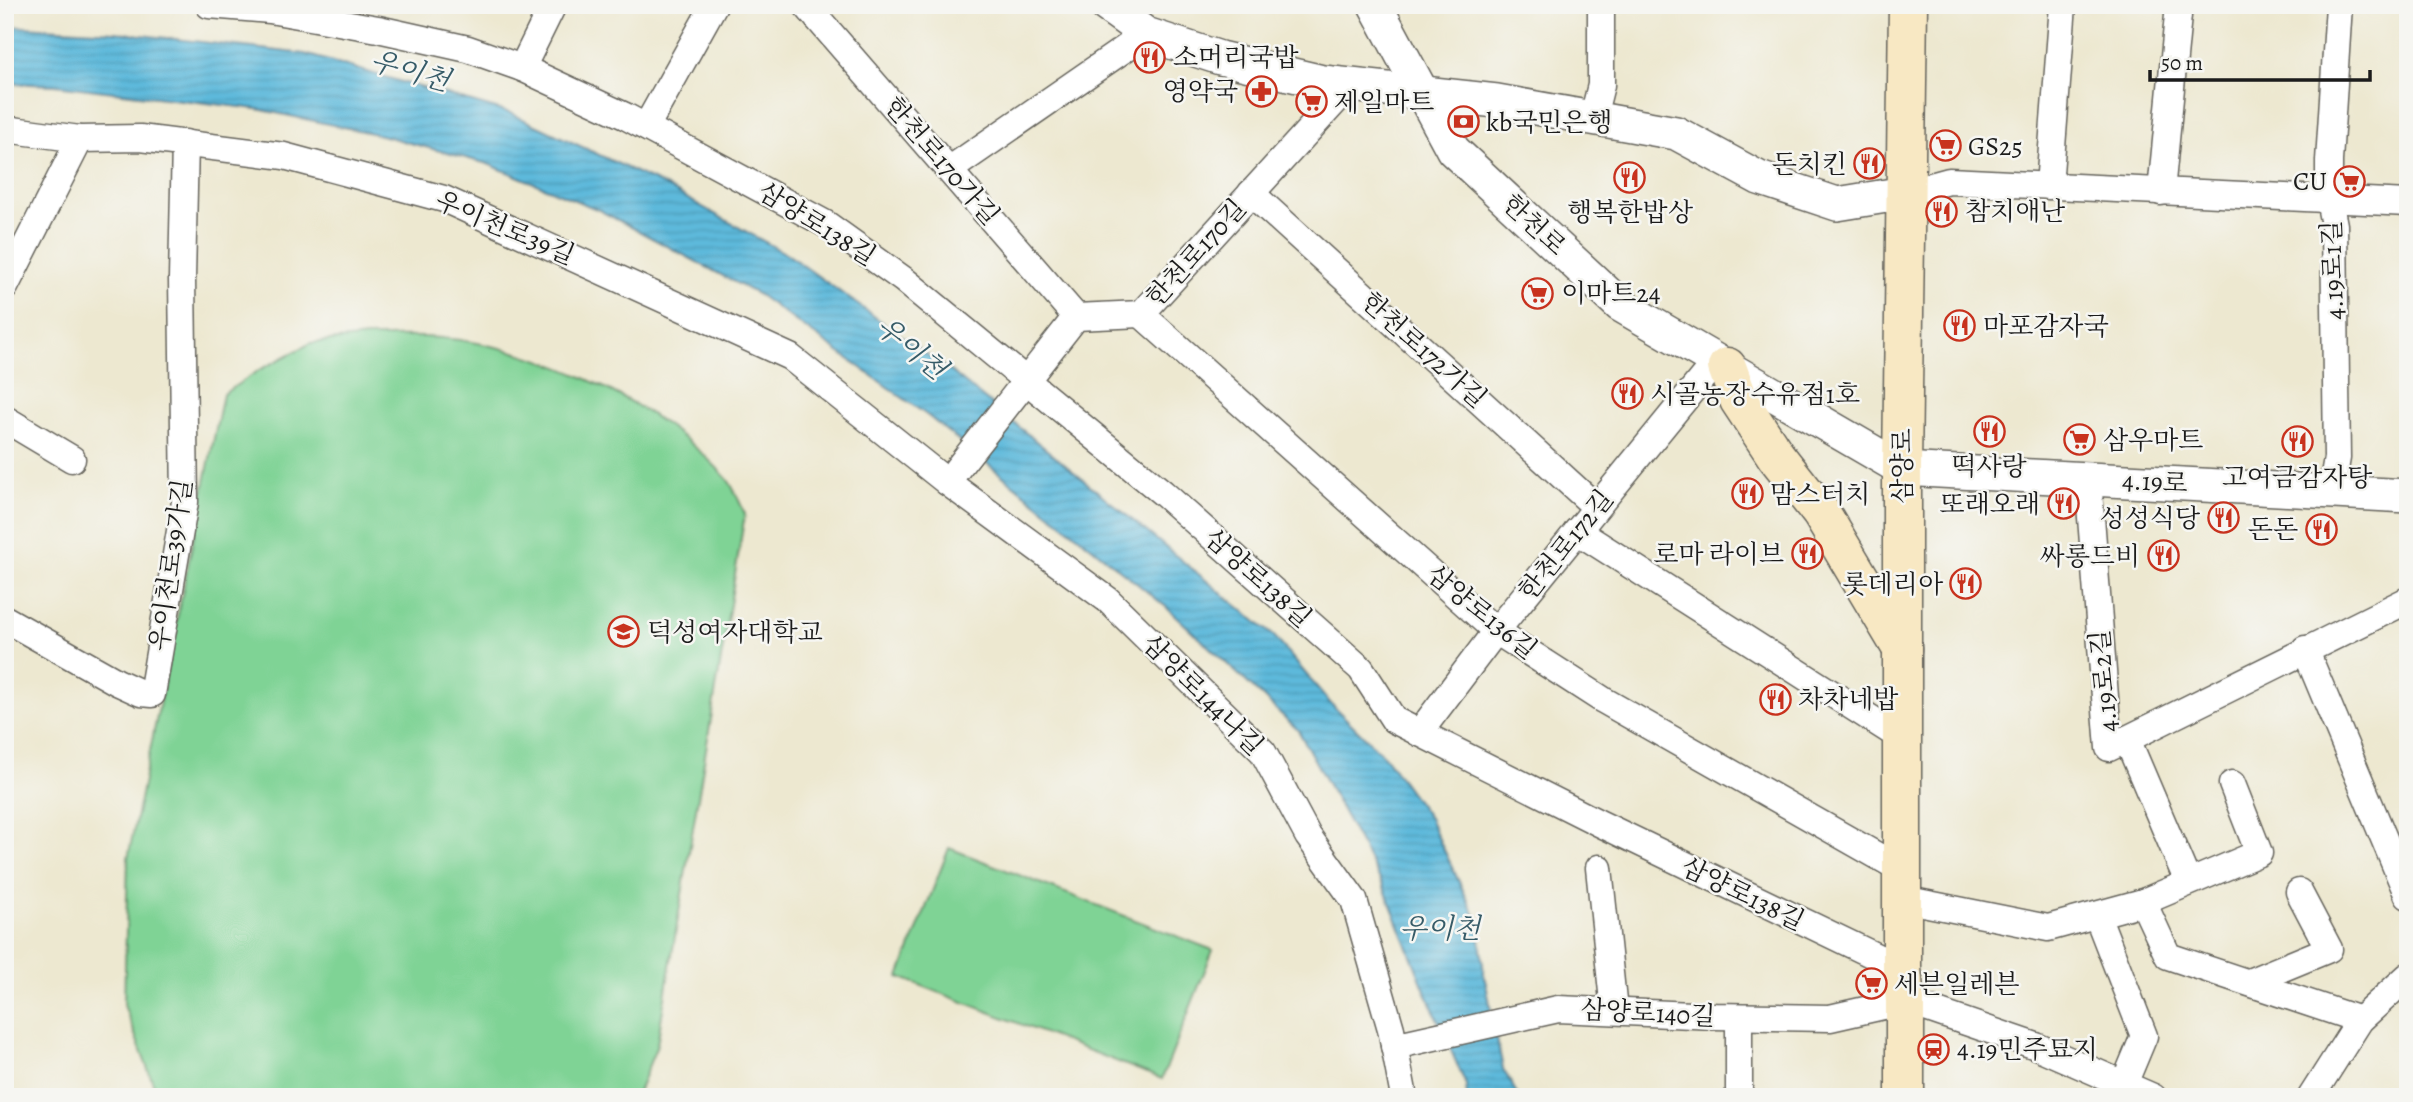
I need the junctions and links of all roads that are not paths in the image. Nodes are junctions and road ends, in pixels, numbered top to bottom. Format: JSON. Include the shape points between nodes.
{"nodes":[{"id":1,"x":209,"y":5,"type":"edge"},
{"id":2,"x":553,"y":5,"type":"edge"},
{"id":3,"x":714,"y":5,"type":"edge"},
{"id":4,"x":806,"y":5,"type":"edge"},
{"id":5,"x":1106,"y":5,"type":"edge"},
{"id":6,"x":1375,"y":5,"type":"edge"},
{"id":7,"x":1601,"y":5,"type":"edge"},
{"id":8,"x":1908,"y":5,"type":"edge"},
{"id":9,"x":2063,"y":5,"type":"edge"},
{"id":10,"x":2179,"y":5,"type":"edge"},
{"id":11,"x":2339,"y":5,"type":"edge"},
{"id":12,"x":293,"y":10,"type":"edge"},
{"id":13,"x":1146,"y":34,"type":"junction"},
{"id":14,"x":522,"y":68,"type":"junction"},
{"id":15,"x":1350,"y":85,"type":"junction"},
{"id":16,"x":1422,"y":93,"type":"junction"},
{"id":17,"x":1594,"y":117,"type":"junction"},
{"id":18,"x":646,"y":127,"type":"junction"},
{"id":19,"x":5,"y":129,"type":"edge"},
{"id":20,"x":80,"y":139,"type":"junction"},
{"id":21,"x":185,"y":143,"type":"junction"},
{"id":22,"x":950,"y":170,"type":"junction"},
{"id":23,"x":2049,"y":186,"type":"junction"},
{"id":24,"x":2161,"y":192,"type":"junction"},
{"id":25,"x":1251,"y":193,"type":"junction"},
{"id":26,"x":1905,"y":193,"type":"junction"},
{"id":27,"x":2329,"y":200,"type":"junction"},
{"id":28,"x":2408,"y":203,"type":"edge"},
{"id":29,"x":5,"y":287,"type":"edge"},
{"id":30,"x":1141,"y":314,"type":"junction"},
{"id":31,"x":1076,"y":317,"type":"junction"},
{"id":32,"x":1721,"y":364,"type":"junction"},
{"id":33,"x":1026,"y":381,"type":"junction"},
{"id":34,"x":5,"y":419,"type":"edge"},
{"id":35,"x":72,"y":459,"type":"dead end"},
{"id":36,"x":1902,"y":469,"type":"junction"},
{"id":37,"x":2088,"y":479,"type":"junction"},
{"id":38,"x":947,"y":482,"type":"junction"},
{"id":39,"x":2331,"y":492,"type":"junction"},
{"id":40,"x":2408,"y":496,"type":"edge"},
{"id":41,"x":1596,"y":507,"type":"junction"},
{"id":42,"x":1577,"y":531,"type":"junction"},
{"id":43,"x":2408,"y":600,"type":"edge"},
{"id":44,"x":5,"y":619,"type":"edge"},
{"id":45,"x":1496,"y":631,"type":"junction"},
{"id":46,"x":1902,"y":649,"type":"junction"},
{"id":47,"x":2305,"y":649,"type":"junction"},
{"id":48,"x":1419,"y":733,"type":"junction"},
{"id":49,"x":1903,"y":739,"type":"junction"},
{"id":50,"x":2127,"y":739,"type":"junction"},
{"id":51,"x":2232,"y":784,"type":"dead end"},
{"id":52,"x":1599,"y":868,"type":"dead end"},
{"id":53,"x":2189,"y":882,"type":"junction"},
{"id":54,"x":1904,"y":885,"type":"junction"},
{"id":55,"x":2299,"y":892,"type":"dead end"},
{"id":56,"x":2408,"y":895,"type":"edge"},
{"id":57,"x":2143,"y":902,"type":"junction"},
{"id":58,"x":2096,"y":915,"type":"junction"},
{"id":59,"x":2408,"y":976,"type":"edge"},
{"id":60,"x":2249,"y":982,"type":"junction"},
{"id":61,"x":1903,"y":985,"type":"junction"},
{"id":62,"x":1614,"y":1011,"type":"junction"},
{"id":63,"x":1739,"y":1017,"type":"junction"},
{"id":64,"x":2360,"y":1020,"type":"junction"},
{"id":65,"x":1394,"y":1046,"type":"junction"},
{"id":66,"x":2124,"y":1084,"type":"junction"},
{"id":67,"x":2098,"y":1085,"type":"edge"},
{"id":68,"x":1404,"y":1097,"type":"edge"},
{"id":69,"x":1739,"y":1097,"type":"edge"},
{"id":70,"x":1905,"y":1097,"type":"edge"},
{"id":71,"x":2154,"y":1097,"type":"edge"},
{"id":72,"x":2311,"y":1097,"type":"edge"}],
"edges":[{"from":1,"to":12,"type":"street","name":"삼양로138길"},
{"from":2,"to":14,"type":"street"},
{"from":3,"to":18,"type":"street"},
{"from":4,"to":22,"type":"street","name":"한천로170가길"},
{"from":5,"to":13,"type":"street"},
{"from":6,"to":16,"type":"street","name":"한천로"},
{"from":7,"to":17,"type":"street","via":[[1601,85]]},
{"from":8,"to":26,"type":"main road","name":"삼양로"},
{"from":9,"to":23,"type":"street"},
{"from":10,"to":24,"type":"street"},
{"from":11,"to":27,"type":"street","name":"4.19로1길"},
{"from":12,"to":14,"type":"street","name":"삼양로138길","via":[[468,49]]},
{"from":13,"to":15,"type":"street","via":[[1220,58]]},
{"from":13,"to":22,"type":"street"},
{"from":14,"to":18,"type":"street","name":"삼양로138길"},
{"from":15,"to":16,"type":"street"},
{"from":15,"to":25,"type":"street","name":"한천로170길"},
{"from":16,"to":17,"type":"street"},
{"from":16,"to":32,"type":"street","name":"한천로","via":[[1453,150],[1620,304]]},
{"from":17,"to":26,"type":"street","via":[[1676,133],[1759,178],[1837,204]]},
{"from":18,"to":33,"type":"street","name":"삼양로138길","via":[[826,224],[904,280]]},
{"from":19,"to":20,"type":"street","name":"우이천로39길"},
{"from":20,"to":21,"type":"street","name":"우이천로39길"},
{"from":20,"to":29,"type":"street"},
{"from":21,"to":38,"type":"street","name":"우이천로39길","via":[[284,156],[444,199],[790,356]]},
{"from":21,"to":44,"type":"street","name":"우이천로39가길","via":[[184,502],[152,694],[117,682]]},
{"from":22,"to":31,"type":"street","name":"한천로170가길"},
{"from":23,"to":24,"type":"street"},
{"from":23,"to":26,"type":"street","via":[[1950,181]]},
{"from":24,"to":27,"type":"street"},
{"from":25,"to":30,"type":"street","name":"한천로170길"},
{"from":25,"to":41,"type":"street","name":"한천로172가길"},
{"from":26,"to":36,"type":"main road","name":"삼양로"},
{"from":27,"to":28,"type":"street"},
{"from":27,"to":39,"type":"street","name":"4.19로1길","via":[[2334,225],[2337,457]]},
{"from":30,"to":31,"type":"street","name":"한천로170길"},
{"from":30,"to":45,"type":"street","name":"삼양로136길"},
{"from":31,"to":33,"type":"street"},
{"from":32,"to":36,"type":"street","name":"한천로"},
{"from":32,"to":41,"type":"street","name":"한천로172길"},
{"from":32,"to":46,"type":"main road","via":[[1752,421],[1821,513]]},
{"from":33,"to":38,"type":"street"},
{"from":33,"to":48,"type":"street","name":"삼양로138길","via":[[1163,493],[1360,669],[1394,720]]},
{"from":34,"to":35,"type":"street"},
{"from":36,"to":37,"type":"street","name":"4.19로"},
{"from":36,"to":46,"type":"main road","name":"삼양로"},
{"from":37,"to":39,"type":"street","name":"4.19로"},
{"from":37,"to":50,"type":"street","name":"4.19로2길","via":[[2109,748]]},
{"from":38,"to":65,"type":"street","name":"삼양로144나길","via":[[1108,600],[1262,752],[1308,836],[1354,900]]},
{"from":39,"to":40,"type":"street","name":"4.19로"},
{"from":41,"to":42,"type":"street","name":"한천로172길"},
{"from":42,"to":45,"type":"street","name":"한천로172길"},
{"from":42,"to":49,"type":"street"},
{"from":43,"to":47,"type":"street","name":"4.19로2길"},
{"from":45,"to":48,"type":"street","name":"한천로172길"},
{"from":45,"to":54,"type":"street","name":"삼양로136길"},
{"from":46,"to":49,"type":"main road","name":"삼양로"},
{"from":47,"to":50,"type":"street","name":"4.19로2길"},
{"from":47,"to":56,"type":"street"},
{"from":48,"to":61,"type":"street","name":"삼양로138길"},
{"from":49,"to":54,"type":"main road","name":"삼양로"},
{"from":50,"to":53,"type":"street"},
{"from":51,"to":53,"type":"street","via":[[2259,853]]},
{"from":52,"to":62,"type":"street"},
{"from":53,"to":57,"type":"street"},
{"from":54,"to":58,"type":"street","via":[[2048,928]]},
{"from":54,"to":61,"type":"main road","name":"삼양로"},
{"from":55,"to":60,"type":"street","via":[[2329,949]]},
{"from":57,"to":58,"type":"street"},
{"from":57,"to":60,"type":"street","via":[[2168,956]]},
{"from":58,"to":66,"type":"street","via":[[2144,1036]]},
{"from":59,"to":64,"type":"street"},
{"from":60,"to":64,"type":"street"},
{"from":61,"to":63,"type":"street","name":"삼양로140길","via":[[1830,1018]]},
{"from":61,"to":67,"type":"street","name":"삼양로138길","via":[[2036,1046]]},
{"from":61,"to":70,"type":"main road","name":"삼양로"},
{"from":62,"to":63,"type":"street","name":"삼양로140길"},
{"from":62,"to":65,"type":"street","name":"삼양로140길","via":[[1558,1009]]},
{"from":63,"to":69,"type":"street","name":"삼양로140길"},
{"from":64,"to":72,"type":"street"},
{"from":65,"to":68,"type":"street","name":"삼양로144나길"},
{"from":66,"to":67,"type":"street","name":"삼양로138길"},
{"from":66,"to":71,"type":"street","name":"삼양로138길"}]}
